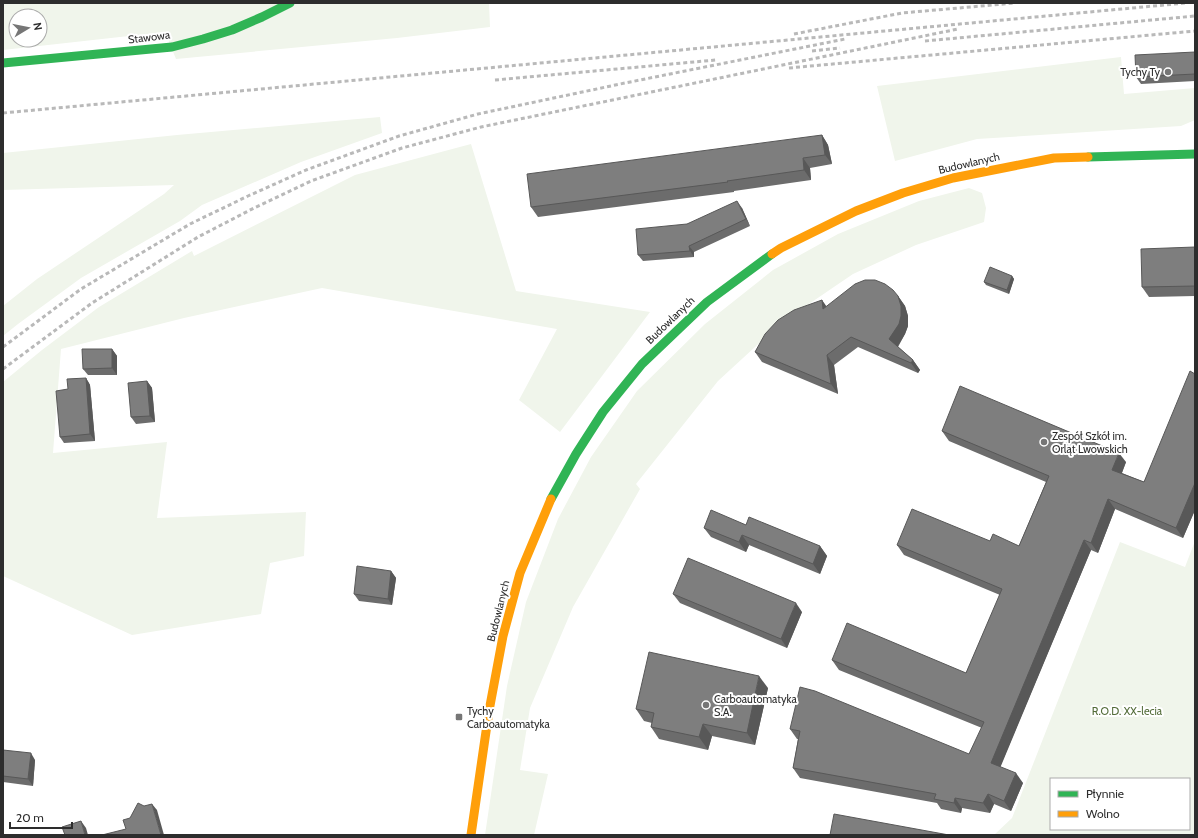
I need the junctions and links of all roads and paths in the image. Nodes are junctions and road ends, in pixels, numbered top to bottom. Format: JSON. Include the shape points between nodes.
{"nodes":[{"id":1,"x":290,"y":3,"type":"edge"},
{"id":2,"x":3,"y":63,"type":"edge"},
{"id":3,"x":1195,"y":154,"type":"edge"},
{"id":4,"x":471,"y":835,"type":"edge"}],
"edges":[{"from":1,"to":2,"type":"street","name":"Stawowa","via":[[250,23],[172,47]]},
{"from":3,"to":4,"type":"street","name":"Budowlanych","via":[[1054,158],[953,178],[856,211],[781,248],[707,302],[642,364],[608,406],[576,454],[548,504],[520,573],[503,636]]}]}
